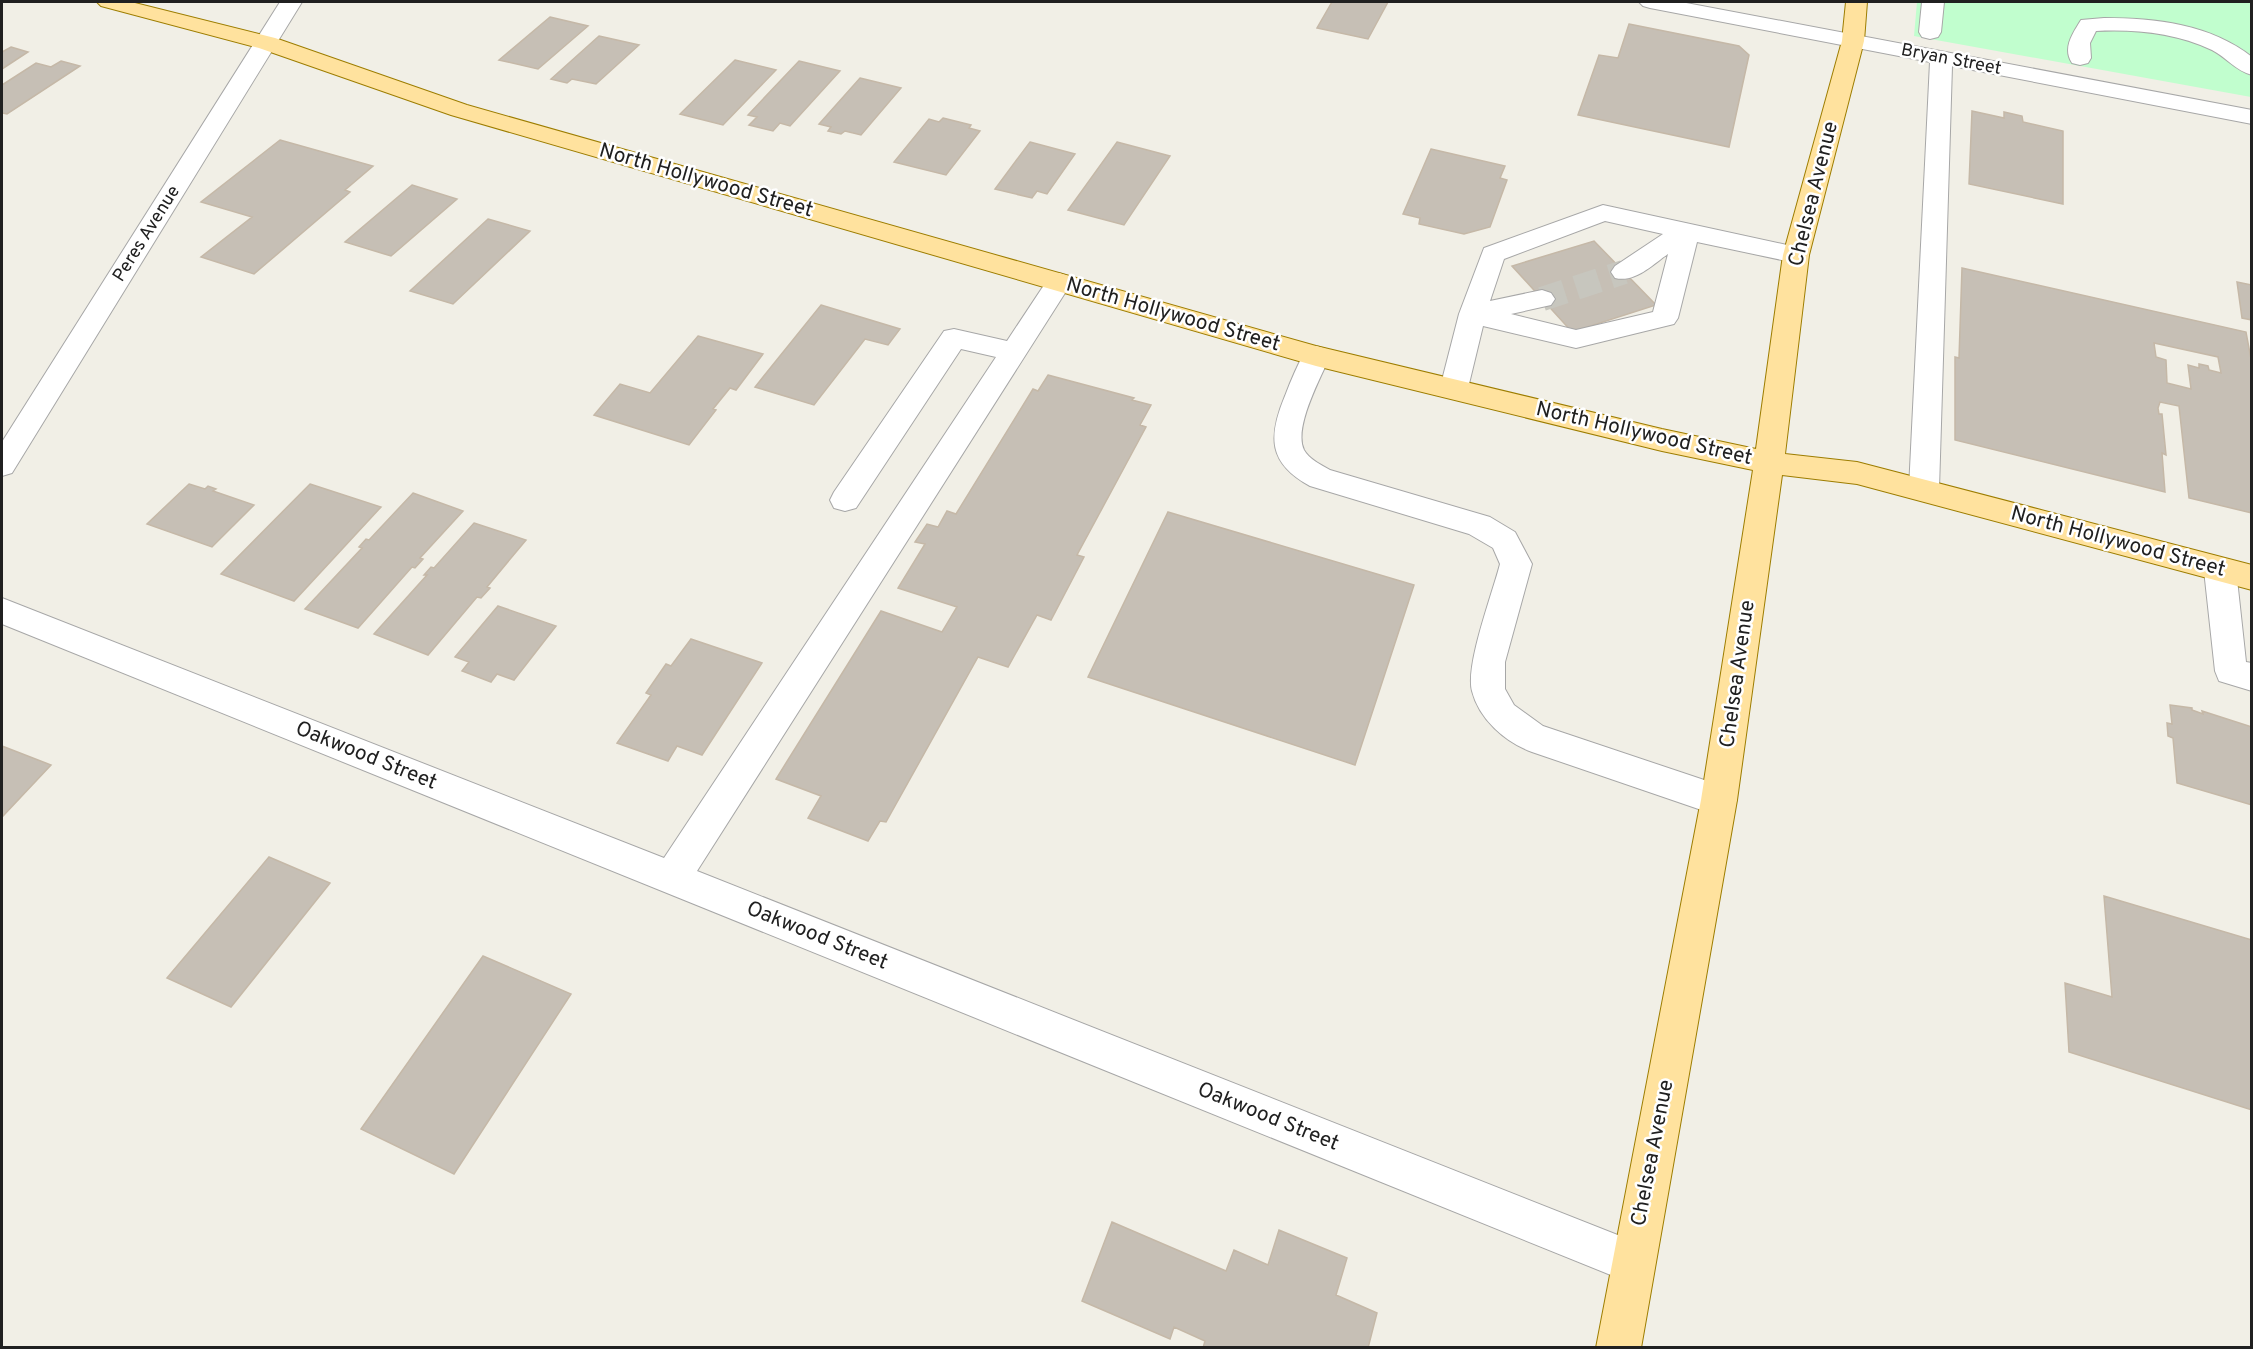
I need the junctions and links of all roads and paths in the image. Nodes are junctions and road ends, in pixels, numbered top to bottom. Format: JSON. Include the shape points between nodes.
{"nodes":[{"id":1,"x":108,"y":2,"type":"edge"},
{"id":2,"x":291,"y":2,"type":"edge"},
{"id":3,"x":1650,"y":2,"type":"edge"},
{"id":4,"x":1857,"y":2,"type":"edge"},
{"id":5,"x":1933,"y":2,"type":"edge"},
{"id":6,"x":1930,"y":32,"type":"dead end"},
{"id":7,"x":1853,"y":41,"type":"junction"},
{"id":8,"x":267,"y":43,"type":"junction"},
{"id":9,"x":1941,"y":58,"type":"junction"},
{"id":10,"x":2080,"y":58,"type":"dead end"},
{"id":11,"x":2252,"y":68,"type":"edge"},
{"id":12,"x":2252,"y":117,"type":"edge"},
{"id":13,"x":1687,"y":230,"type":"junction"},
{"id":14,"x":1796,"y":255,"type":"junction"},
{"id":15,"x":1624,"y":272,"type":"tunnel mouth"},
{"id":16,"x":1059,"y":282,"type":"junction"},
{"id":17,"x":1542,"y":299,"type":"tunnel mouth"},
{"id":18,"x":1472,"y":314,"type":"junction"},
{"id":19,"x":1013,"y":352,"type":"junction"},
{"id":20,"x":1316,"y":356,"type":"junction"},
{"id":21,"x":1454,"y":388,"type":"junction"},
{"id":22,"x":1768,"y":463,"type":"junction"},
{"id":23,"x":2,"y":465,"type":"edge"},
{"id":24,"x":1924,"y":489,"type":"junction"},
{"id":25,"x":845,"y":500,"type":"dead end"},
{"id":26,"x":2220,"y":570,"type":"junction"},
{"id":27,"x":2252,"y":578,"type":"edge"},
{"id":28,"x":2,"y":611,"type":"edge"},
{"id":29,"x":2252,"y":677,"type":"edge"},
{"id":30,"x":1719,"y":800,"type":"junction"},
{"id":31,"x":672,"y":878,"type":"junction"},
{"id":32,"x":1633,"y":1262,"type":"junction"},
{"id":33,"x":1618,"y":1347,"type":"edge"}],
"edges":[{"from":1,"to":8,"type":"main road","name":"North Hollywood Street"},
{"from":2,"to":8,"type":"street","name":"Peres Avenue"},
{"from":3,"to":7,"type":"street","name":"Bryan Street"},
{"from":4,"to":7,"type":"main road","name":"Chelsea Avenue"},
{"from":5,"to":6,"type":"street"},
{"from":7,"to":9,"type":"street","name":"Bryan Street"},
{"from":7,"to":14,"type":"main road","name":"Chelsea Avenue"},
{"from":8,"to":16,"type":"main road","name":"North Hollywood Street","via":[[459,110]]},
{"from":8,"to":23,"type":"street","name":"Peres Avenue"},
{"from":9,"to":12,"type":"street","name":"Bryan Street"},
{"from":9,"to":24,"type":"street"},
{"from":10,"to":11,"type":"street","via":[[2079,43],[2089,25],[2117,23],[2176,31],[2221,46]]},
{"from":13,"to":14,"type":"street"},
{"from":13,"to":15,"type":"street"},
{"from":13,"to":18,"type":"street","via":[[1603,213],[1493,254]]},
{"from":13,"to":18,"type":"street","via":[[1665,318],[1576,339]]},
{"from":14,"to":22,"type":"main road","name":"Chelsea Avenue"},
{"from":16,"to":19,"type":"street"},
{"from":16,"to":20,"type":"main road","name":"North Hollywood Street"},
{"from":17,"to":18,"type":"street"},
{"from":18,"to":21,"type":"street"},
{"from":19,"to":25,"type":"street","via":[[954,338]]},
{"from":19,"to":31,"type":"street"},
{"from":20,"to":21,"type":"main road","name":"North Hollywood Street"},
{"from":20,"to":30,"type":"street","via":[[1287,427],[1290,452],[1303,468],[1320,478],[1479,525],[1504,540],[1516,564],[1489,662],[1488,690],[1502,715],[1532,737]]},
{"from":21,"to":22,"type":"main road","name":"North Hollywood Street"},
{"from":22,"to":24,"type":"main road","name":"North Hollywood Street","via":[[1857,472]]},
{"from":22,"to":30,"type":"main road","name":"Chelsea Avenue"},
{"from":24,"to":26,"type":"main road","name":"North Hollywood Street"},
{"from":26,"to":27,"type":"main road","name":"North Hollywood Street"},
{"from":26,"to":29,"type":"street","via":[[2230,671]]},
{"from":28,"to":31,"type":"street","name":"Oakwood Street"},
{"from":30,"to":32,"type":"main road","name":"Chelsea Avenue"},
{"from":31,"to":32,"type":"street","name":"Oakwood Street"},
{"from":32,"to":33,"type":"main road","name":"Chelsea Avenue"}]}
